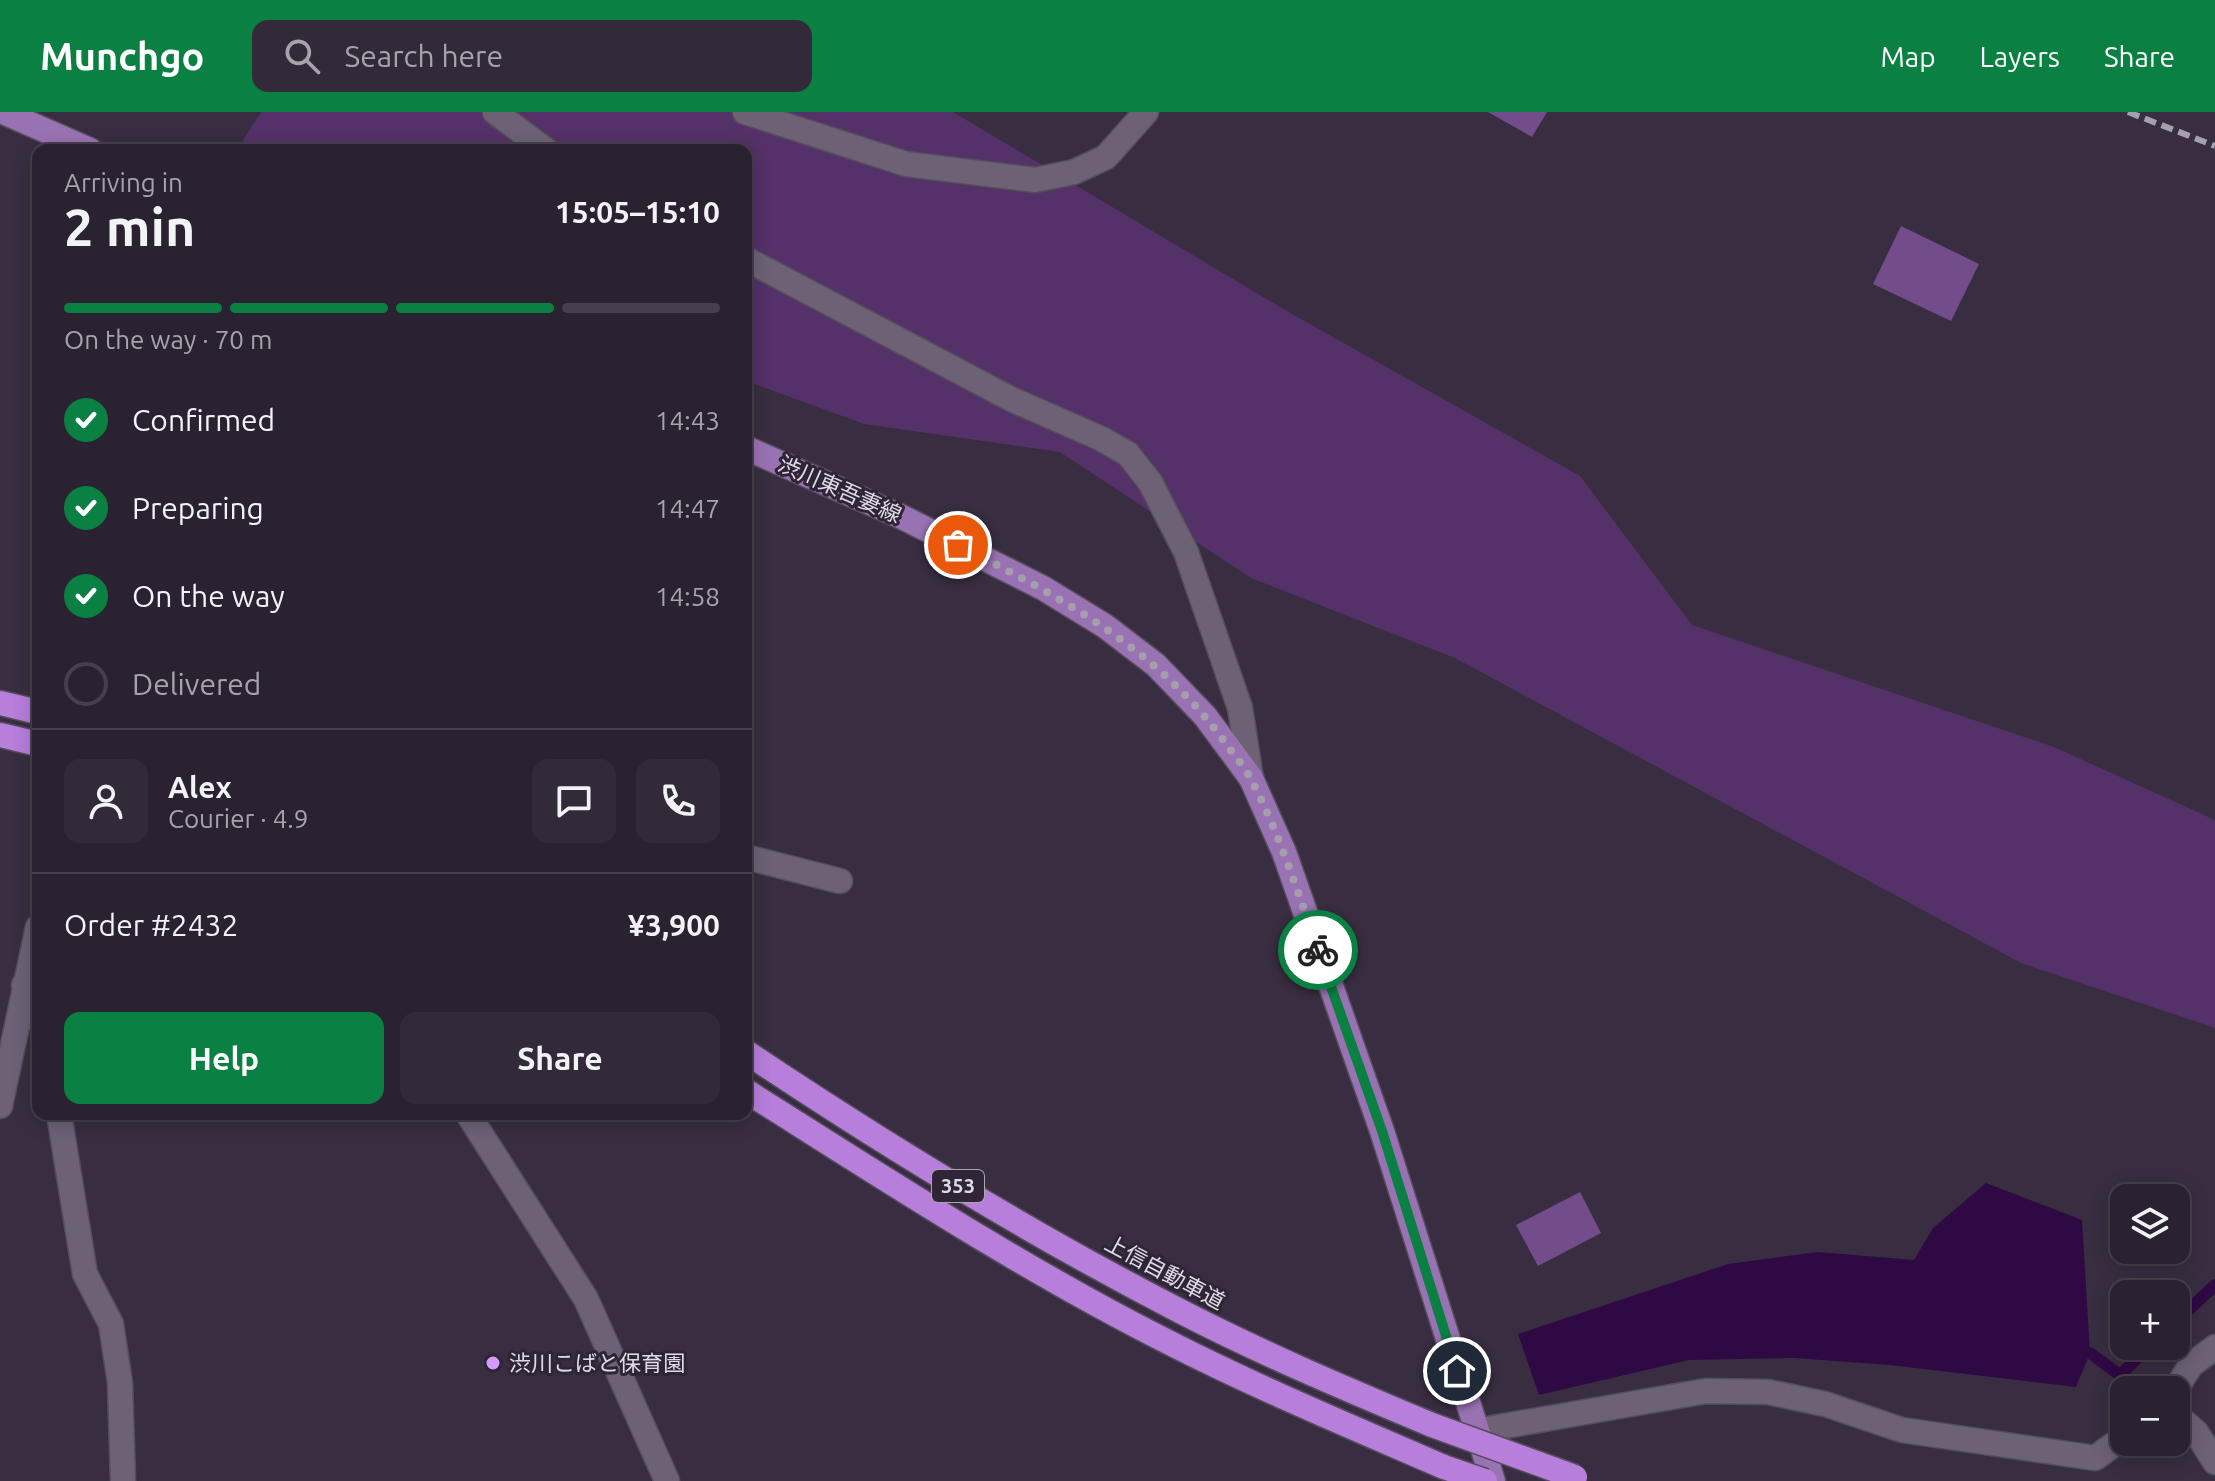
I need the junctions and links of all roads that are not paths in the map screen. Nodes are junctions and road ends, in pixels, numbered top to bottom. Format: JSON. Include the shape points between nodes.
{"nodes":[{"id":1,"x":3,"y":112,"type":"edge"},
{"id":2,"x":495,"y":112,"type":"edge"},
{"id":3,"x":745,"y":112,"type":"edge"},
{"id":4,"x":1146,"y":112,"type":"edge"},
{"id":5,"x":76,"y":144,"type":"edge"},
{"id":6,"x":538,"y":144,"type":"edge"},
{"id":7,"x":752,"y":262,"type":"edge"},
{"id":8,"x":752,"y":451,"type":"edge"},
{"id":9,"x":0,"y":703,"type":"edge"},
{"id":10,"x":32,"y":711,"type":"edge"},
{"id":11,"x":0,"y":735,"type":"edge"},
{"id":12,"x":32,"y":743,"type":"edge"},
{"id":13,"x":1251,"y":778,"type":"junction"},
{"id":14,"x":752,"y":859,"type":"edge"},
{"id":15,"x":840,"y":881,"type":"dead end"},
{"id":16,"x":32,"y":952,"type":"edge"},
{"id":17,"x":24,"y":985,"type":"junction"},
{"id":18,"x":32,"y":1005,"type":"edge"},
{"id":19,"x":752,"y":1056,"type":"edge"},
{"id":20,"x":752,"y":1095,"type":"edge"},
{"id":21,"x":0,"y":1106,"type":"edge"},
{"id":22,"x":60,"y":1120,"type":"edge"},
{"id":23,"x":472,"y":1120,"type":"edge"},
{"id":24,"x":2215,"y":1347,"type":"edge"},
{"id":25,"x":2184,"y":1376,"type":"edge"},
{"id":26,"x":2190,"y":1428,"type":"edge"},
{"id":27,"x":1476,"y":1431,"type":"junction"},
{"id":28,"x":2110,"y":1447,"type":"edge"},
{"id":29,"x":2215,"y":1462,"type":"edge"},
{"id":30,"x":1489,"y":1477,"type":"edge"},
{"id":31,"x":1581,"y":1479,"type":"edge"},
{"id":32,"x":123,"y":1481,"type":"edge"},
{"id":33,"x":667,"y":1481,"type":"edge"},
{"id":34,"x":1435,"y":1481,"type":"edge"}],
"edges":[{"from":1,"to":5,"type":"main road"},
{"from":2,"to":6,"type":"street"},
{"from":3,"to":4,"type":"street","via":[[906,164],[1035,180],[1074,172],[1106,157]]},
{"from":7,"to":13,"type":"street","via":[[1011,399],[1128,454],[1150,482],[1186,552],[1240,708]]},
{"from":8,"to":13,"type":"main road","name":"渋川東吾妻線","via":[[902,517],[1043,588],[1105,626],[1156,665],[1205,716]]},
{"from":9,"to":10,"type":"highway"},
{"from":11,"to":12,"type":"highway"},
{"from":13,"to":27,"type":"main road","name":"渋川東吾妻線","via":[[1284,852],[1382,1131]]},
{"from":14,"to":15,"type":"street"},
{"from":16,"to":17,"type":"street"},
{"from":17,"to":18,"type":"street"},
{"from":17,"to":21,"type":"street"},
{"from":19,"to":31,"type":"highway","name":"上信自動車道","number":"353","bridge":true,"via":[[874,1137],[1177,1310],[1432,1425]]},
{"from":20,"to":30,"type":"highway","number":"353","bridge":true,"via":[[905,1192],[1166,1341],[1444,1467]]},
{"from":22,"to":32,"type":"street","via":[[85,1274],[111,1324],[120,1383]]},
{"from":23,"to":33,"type":"street","via":[[586,1299]]},
{"from":24,"to":25,"type":"street"},
{"from":26,"to":29,"type":"street"},
{"from":27,"to":28,"type":"street","via":[[1706,1391],[1768,1392],[1825,1404],[1902,1430],[2095,1458]]},
{"from":27,"to":30,"type":"main road","name":"渋川東吾妻線"},
{"from":30,"to":34,"type":"street"}]}
